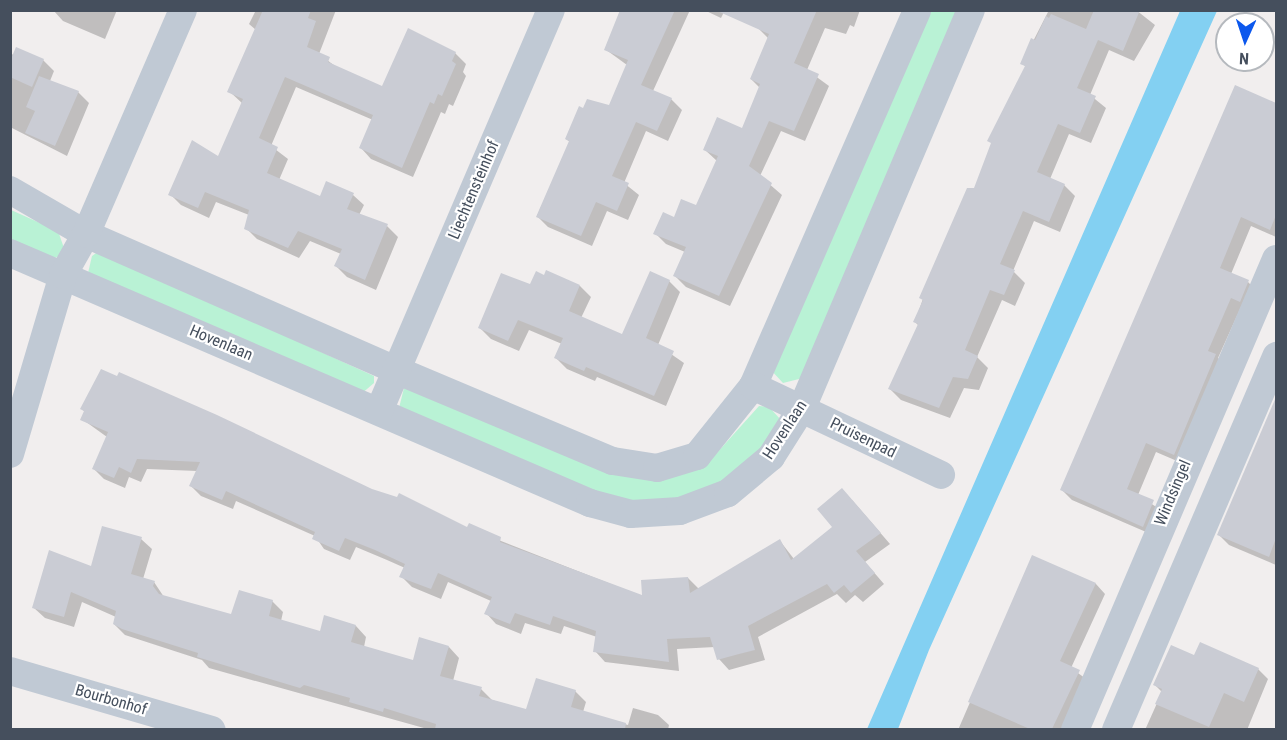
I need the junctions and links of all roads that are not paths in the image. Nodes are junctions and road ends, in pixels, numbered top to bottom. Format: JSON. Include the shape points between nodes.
{"nodes":[{"id":1,"x":183,"y":10,"type":"edge"},
{"id":2,"x":551,"y":10,"type":"edge"},
{"id":3,"x":917,"y":10,"type":"edge"},
{"id":4,"x":971,"y":10,"type":"edge"},
{"id":5,"x":10,"y":190,"type":"edge"},
{"id":6,"x":86,"y":234,"type":"junction"},
{"id":7,"x":10,"y":253,"type":"edge"},
{"id":8,"x":1276,"y":259,"type":"edge"},
{"id":9,"x":63,"y":275,"type":"junction"},
{"id":10,"x":1276,"y":356,"type":"edge"},
{"id":11,"x":396,"y":370,"type":"junction"},
{"id":12,"x":753,"y":386,"type":"junction"},
{"id":13,"x":802,"y":408,"type":"junction"},
{"id":14,"x":379,"y":411,"type":"junction"},
{"id":15,"x":10,"y":454,"type":"edge"},
{"id":16,"x":941,"y":475,"type":"dead end"},
{"id":17,"x":10,"y":671,"type":"edge"},
{"id":18,"x":212,"y":729,"type":"edge"},
{"id":19,"x":1075,"y":729,"type":"edge"},
{"id":20,"x":1116,"y":729,"type":"edge"}],
"edges":[{"from":1,"to":6,"type":"street"},
{"from":2,"to":11,"type":"street","name":"Liechtensteinhof"},
{"from":3,"to":12,"type":"street"},
{"from":4,"to":13,"type":"street","name":"Hovenlaan"},
{"from":5,"to":6,"type":"street"},
{"from":6,"to":9,"type":"street"},
{"from":6,"to":11,"type":"street"},
{"from":7,"to":9,"type":"street","name":"Hovenlaan"},
{"from":8,"to":19,"type":"street","name":"Windsingel"},
{"from":9,"to":14,"type":"street","name":"Hovenlaan"},
{"from":9,"to":15,"type":"street"},
{"from":10,"to":20,"type":"street"},
{"from":11,"to":12,"type":"street","via":[[613,461],[657,468],[697,456]]},
{"from":11,"to":14,"type":"street"},
{"from":12,"to":13,"type":"street","name":"Pruisenpad"},
{"from":13,"to":14,"type":"street","name":"Hovenlaan","via":[[771,457],[728,493],[680,511],[631,514],[590,503]]},
{"from":13,"to":16,"type":"street","name":"Pruisenpad"},
{"from":17,"to":18,"type":"street","name":"Bourbonhof"}]}
